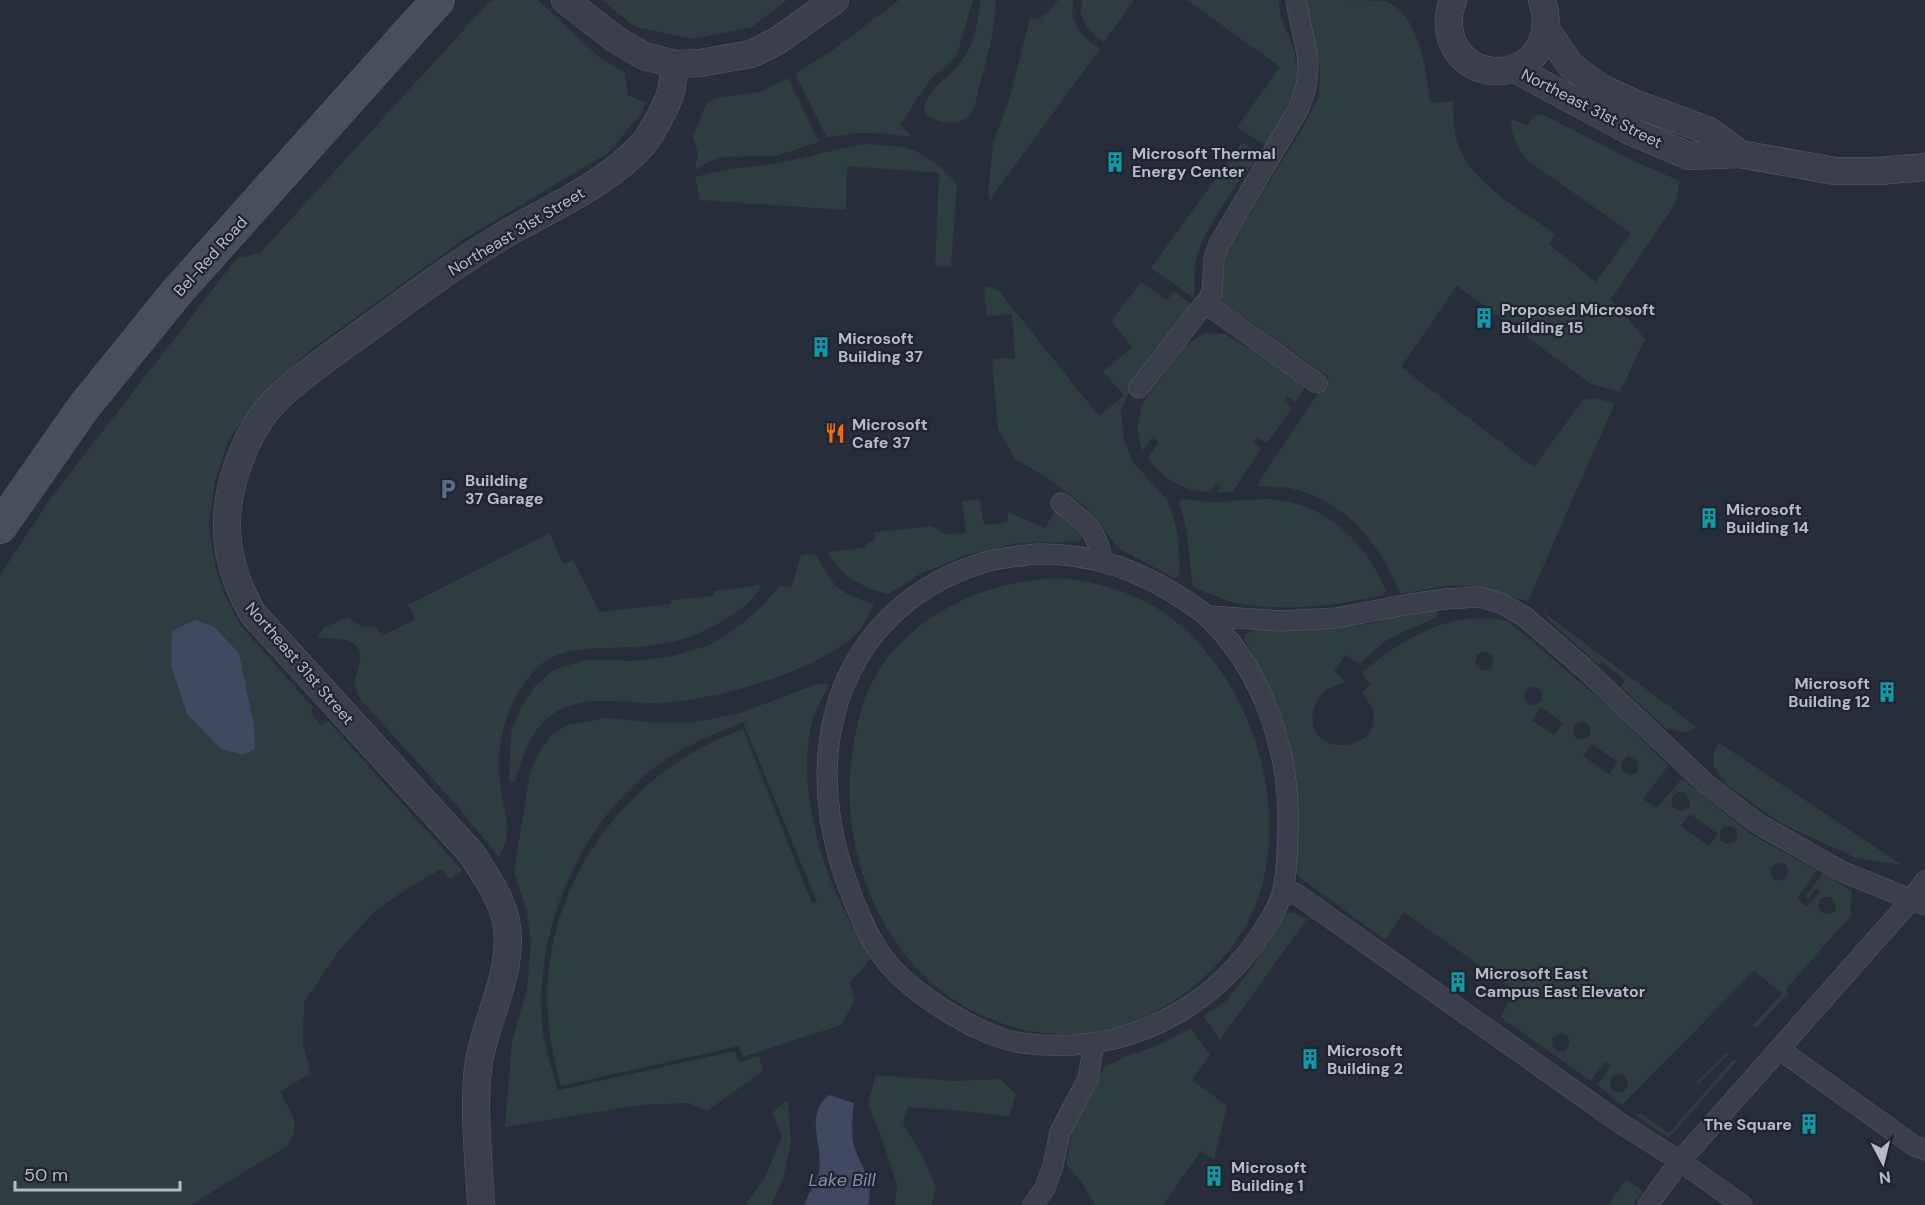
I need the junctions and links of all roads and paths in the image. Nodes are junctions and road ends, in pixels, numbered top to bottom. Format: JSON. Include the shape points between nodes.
{"nodes":[{"id":1,"x":438,"y":0,"type":"edge"},
{"id":2,"x":565,"y":0,"type":"edge"},
{"id":3,"x":835,"y":0,"type":"edge"},
{"id":4,"x":1296,"y":0,"type":"edge"},
{"id":5,"x":1444,"y":6,"type":"edge"},
{"id":6,"x":1546,"y":11,"type":"edge"},
{"id":7,"x":675,"y":64,"type":"junction"},
{"id":8,"x":1515,"y":69,"type":"junction"},
{"id":9,"x":1740,"y":154,"type":"junction"},
{"id":10,"x":1925,"y":167,"type":"edge"},
{"id":11,"x":1205,"y":303,"type":"junction"},
{"id":12,"x":1317,"y":383,"type":"dead end"},
{"id":13,"x":1140,"y":388,"type":"dead end"},
{"id":14,"x":1061,"y":503,"type":"dead end"},
{"id":15,"x":0,"y":527,"type":"edge"},
{"id":16,"x":1101,"y":560,"type":"junction"},
{"id":17,"x":1208,"y":616,"type":"junction"},
{"id":18,"x":1925,"y":881,"type":"edge"},
{"id":19,"x":1282,"y":896,"type":"junction"},
{"id":20,"x":1919,"y":902,"type":"edge"},
{"id":21,"x":1094,"y":1042,"type":"junction"},
{"id":22,"x":1779,"y":1049,"type":"junction"},
{"id":23,"x":1925,"y":1150,"type":"edge"},
{"id":24,"x":1680,"y":1161,"type":"junction"},
{"id":25,"x":481,"y":1205,"type":"edge"},
{"id":26,"x":1033,"y":1205,"type":"edge"},
{"id":27,"x":1647,"y":1205,"type":"edge"},
{"id":28,"x":1742,"y":1205,"type":"edge"}],
"edges":[{"from":1,"to":15,"type":"main road","name":"Bel-Red Road","via":[[176,293],[83,408]]},
{"from":2,"to":7,"type":"street","via":[[644,56]]},
{"from":3,"to":7,"type":"street","via":[[777,41],[751,54]]},
{"from":4,"to":11,"type":"street","via":[[1309,58],[1304,96],[1219,244],[1212,293]]},
{"from":5,"to":8,"type":"street","via":[[1455,48],[1467,60],[1482,69]]},
{"from":6,"to":8,"type":"street","via":[[1541,47]]},
{"from":6,"to":9,"type":"street","name":"Northeast 31st Street","via":[[1571,66],[1601,88],[1709,131]]},
{"from":7,"to":25,"type":"street","name":"Northeast 31st Street","via":[[670,94],[646,141],[624,163],[603,180],[469,256],[278,398],[246,443],[228,498],[227,542],[237,582],[253,614],[471,853],[491,884],[504,916],[506,964],[477,1081]]},
{"from":8,"to":9,"type":"street","name":"Northeast 31st Street","via":[[1628,130],[1689,156]]},
{"from":9,"to":10,"type":"street","name":"Northeast 31st Street","via":[[1835,171]]},
{"from":11,"to":12,"type":"street"},
{"from":11,"to":13,"type":"street"},
{"from":14,"to":16,"type":"street","via":[[1089,527],[1101,549]]},
{"from":16,"to":17,"type":"street","via":[[1165,586]]},
{"from":16,"to":21,"type":"street","via":[[1037,554],[988,561],[929,586],[900,607],[863,647],[845,681],[830,734],[827,779],[830,826],[845,879],[862,919],[890,966],[956,1016],[1000,1038],[1056,1045]]},
{"from":17,"to":19,"type":"street","via":[[1252,673],[1278,741],[1288,801]]},
{"from":17,"to":20,"type":"street","via":[[1281,621],[1336,618],[1445,599],[1480,597],[1503,604],[1525,617],[1706,784],[1757,823],[1843,872]]},
{"from":18,"to":20,"type":"street"},
{"from":19,"to":21,"type":"street","via":[[1251,949],[1207,994],[1154,1026]]},
{"from":19,"to":24,"type":"street","via":[[1295,893]]},
{"from":20,"to":22,"type":"street"},
{"from":21,"to":26,"type":"street","via":[[1088,1079],[1060,1132],[1045,1188]]},
{"from":22,"to":23,"type":"street"},
{"from":22,"to":24,"type":"street"},
{"from":24,"to":27,"type":"street"},
{"from":24,"to":28,"type":"street"}]}
